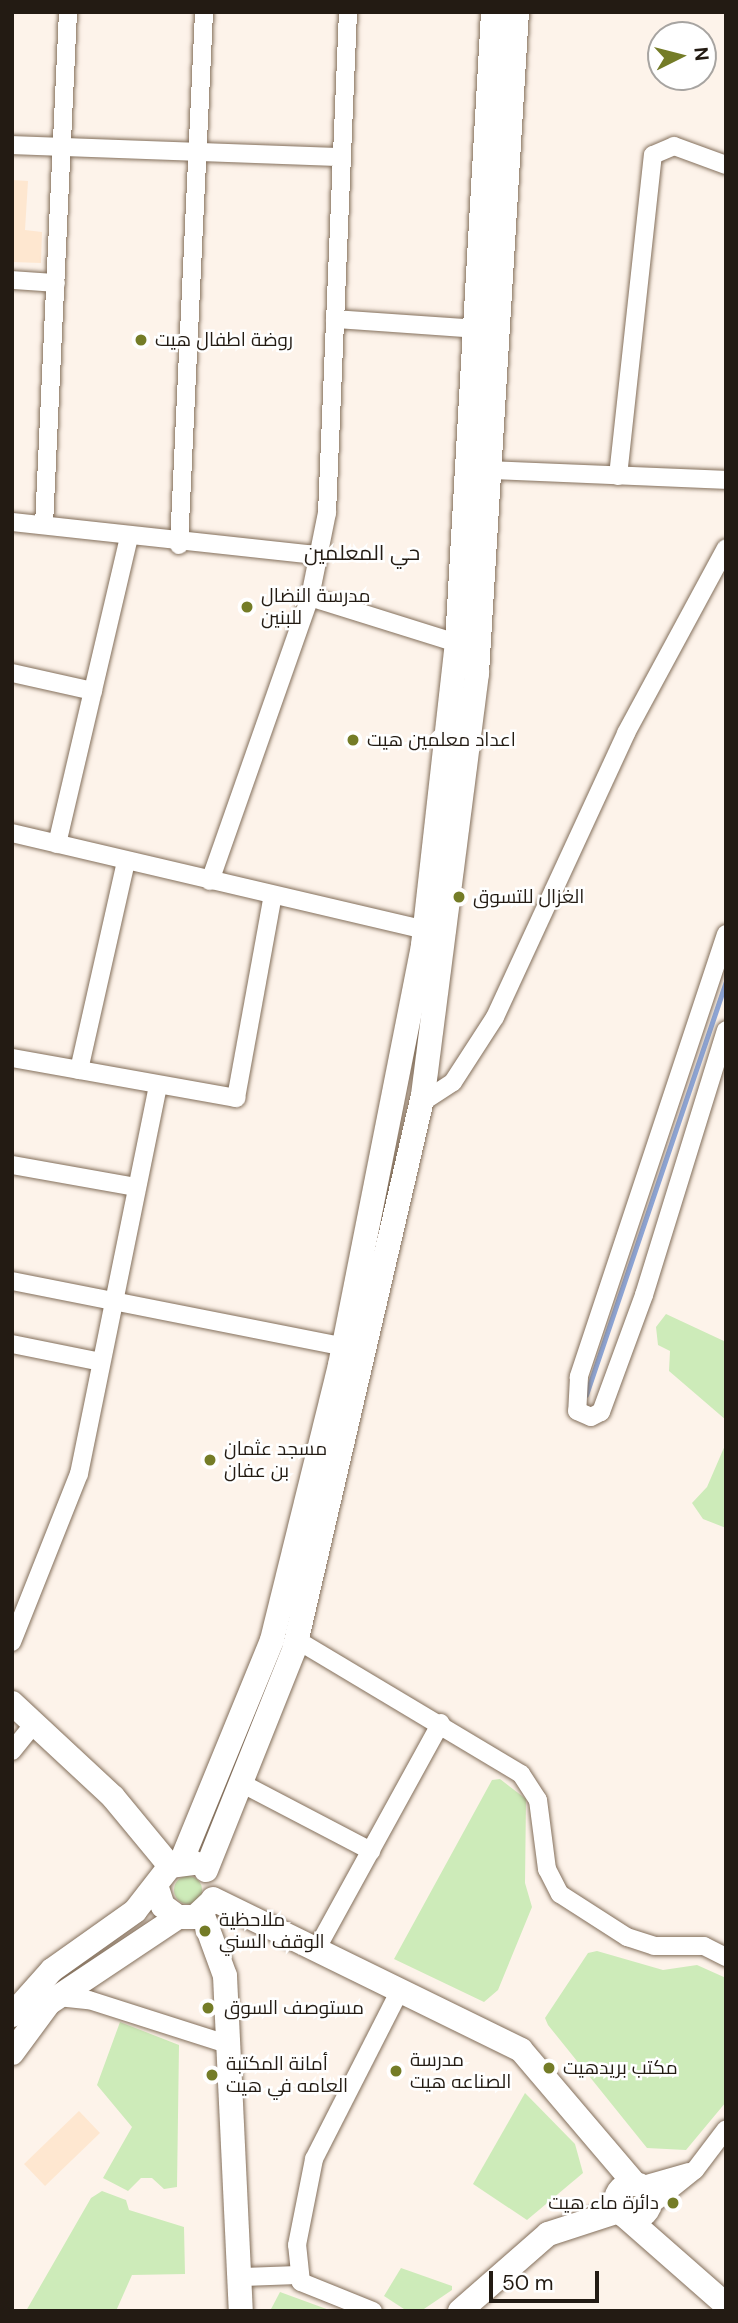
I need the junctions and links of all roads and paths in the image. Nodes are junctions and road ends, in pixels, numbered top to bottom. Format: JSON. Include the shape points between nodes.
{"nodes":[{"id":1,"x":68,"y":12,"type":"edge"},
{"id":2,"x":204,"y":12,"type":"edge"},
{"id":3,"x":348,"y":12,"type":"edge"},
{"id":4,"x":493,"y":12,"type":"edge"},
{"id":5,"x":517,"y":12,"type":"edge"},
{"id":6,"x":12,"y":145,"type":"edge"},
{"id":7,"x":63,"y":147,"type":"junction"},
{"id":8,"x":196,"y":153,"type":"junction"},
{"id":9,"x":342,"y":157,"type":"junction"},
{"id":10,"x":726,"y":165,"type":"edge"},
{"id":11,"x":12,"y":280,"type":"edge"},
{"id":12,"x":56,"y":283,"type":"junction"},
{"id":13,"x":335,"y":319,"type":"junction"},
{"id":14,"x":477,"y":329,"type":"junction"},
{"id":15,"x":490,"y":470,"type":"junction"},
{"id":16,"x":618,"y":476,"type":"junction"},
{"id":17,"x":726,"y":480,"type":"edge"},
{"id":18,"x":12,"y":522,"type":"edge"},
{"id":19,"x":44,"y":525,"type":"junction"},
{"id":20,"x":129,"y":537,"type":"junction"},
{"id":21,"x":179,"y":545,"type":"junction"},
{"id":22,"x":726,"y":548,"type":"edge"},
{"id":23,"x":318,"y":555,"type":"junction"},
{"id":24,"x":310,"y":597,"type":"junction"},
{"id":25,"x":457,"y":643,"type":"junction"},
{"id":26,"x":12,"y":673,"type":"edge"},
{"id":27,"x":93,"y":691,"type":"junction"},
{"id":28,"x":12,"y":833,"type":"edge"},
{"id":29,"x":57,"y":844,"type":"junction"},
{"id":30,"x":126,"y":861,"type":"junction"},
{"id":31,"x":210,"y":881,"type":"junction"},
{"id":32,"x":273,"y":895,"type":"junction"},
{"id":33,"x":425,"y":930,"type":"junction"},
{"id":34,"x":726,"y":934,"type":"edge"},
{"id":35,"x":726,"y":1030,"type":"edge"},
{"id":36,"x":12,"y":1058,"type":"edge"},
{"id":37,"x":79,"y":1070,"type":"junction"},
{"id":38,"x":158,"y":1087,"type":"junction"},
{"id":39,"x":421,"y":1103,"type":"junction"},
{"id":40,"x":12,"y":1165,"type":"edge"},
{"id":41,"x":379,"y":1168,"type":"junction"},
{"id":42,"x":405,"y":1173,"type":"junction"},
{"id":43,"x":136,"y":1187,"type":"junction"},
{"id":44,"x":12,"y":1281,"type":"edge"},
{"id":45,"x":113,"y":1302,"type":"junction"},
{"id":46,"x":12,"y":1344,"type":"edge"},
{"id":47,"x":344,"y":1347,"type":"junction"},
{"id":48,"x":101,"y":1362,"type":"junction"},
{"id":49,"x":297,"y":1640,"type":"junction"},
{"id":50,"x":12,"y":1642,"type":"edge"},
{"id":51,"x":12,"y":1703,"type":"edge"},
{"id":52,"x":35,"y":1723,"type":"junction"},
{"id":53,"x":441,"y":1723,"type":"junction"},
{"id":54,"x":12,"y":1751,"type":"edge"},
{"id":55,"x":241,"y":1783,"type":"junction"},
{"id":56,"x":371,"y":1851,"type":"junction"},
{"id":57,"x":175,"y":1864,"type":"junction"},
{"id":58,"x":206,"y":1870,"type":"junction"},
{"id":59,"x":158,"y":1888,"type":"junction"},
{"id":60,"x":208,"y":1906,"type":"junction"},
{"id":61,"x":177,"y":1917,"type":"junction"},
{"id":62,"x":316,"y":1950,"type":"junction"},
{"id":63,"x":726,"y":1957,"type":"edge"},
{"id":64,"x":400,"y":1990,"type":"junction"},
{"id":65,"x":58,"y":1997,"type":"junction"},
{"id":66,"x":12,"y":2015,"type":"edge"},
{"id":67,"x":230,"y":2045,"type":"junction"},
{"id":68,"x":12,"y":2053,"type":"edge"},
{"id":69,"x":726,"y":2129,"type":"edge"},
{"id":70,"x":631,"y":2200,"type":"junction"},
{"id":71,"x":298,"y":2275,"type":"junction"},
{"id":72,"x":243,"y":2277,"type":"junction"},
{"id":73,"x":726,"y":2305,"type":"edge"},
{"id":74,"x":242,"y":2311,"type":"edge"},
{"id":75,"x":373,"y":2311,"type":"edge"},
{"id":76,"x":460,"y":2311,"type":"edge"}],
"edges":[{"from":1,"to":7,"type":"street"},
{"from":2,"to":8,"type":"street"},
{"from":3,"to":9,"type":"street"},
{"from":4,"to":14,"type":"main road"},
{"from":5,"to":15,"type":"main road"},
{"from":6,"to":7,"type":"street"},
{"from":7,"to":8,"type":"street"},
{"from":7,"to":12,"type":"street"},
{"from":8,"to":9,"type":"street"},
{"from":8,"to":21,"type":"street"},
{"from":9,"to":13,"type":"street"},
{"from":10,"to":16,"type":"street","via":[[674,146],[653,155]]},
{"from":11,"to":12,"type":"street"},
{"from":12,"to":19,"type":"street"},
{"from":13,"to":14,"type":"street"},
{"from":13,"to":23,"type":"street","via":[[327,513]]},
{"from":14,"to":25,"type":"main road"},
{"from":15,"to":16,"type":"street"},
{"from":15,"to":39,"type":"main road","via":[[477,673]]},
{"from":16,"to":17,"type":"street"},
{"from":18,"to":19,"type":"street"},
{"from":19,"to":20,"type":"street"},
{"from":20,"to":21,"type":"street"},
{"from":20,"to":27,"type":"street"},
{"from":21,"to":23,"type":"street"},
{"from":22,"to":39,"type":"street","via":[[625,733],[495,1017],[453,1082]]},
{"from":23,"to":24,"type":"street"},
{"from":24,"to":25,"type":"street"},
{"from":24,"to":31,"type":"street"},
{"from":25,"to":33,"type":"main road"},
{"from":26,"to":27,"type":"street"},
{"from":27,"to":29,"type":"street"},
{"from":28,"to":29,"type":"street"},
{"from":29,"to":30,"type":"street"},
{"from":30,"to":31,"type":"street"},
{"from":30,"to":37,"type":"street"},
{"from":31,"to":32,"type":"street"},
{"from":32,"to":33,"type":"street"},
{"from":32,"to":38,"type":"street","via":[[236,1098]]},
{"from":33,"to":41,"type":"main road"},
{"from":34,"to":35,"type":"street","via":[[579,1377],[577,1411],[591,1417],[601,1412],[645,1296]]},
{"from":36,"to":37,"type":"street"},
{"from":37,"to":38,"type":"street"},
{"from":38,"to":43,"type":"street"},
{"from":39,"to":42,"type":"main road"},
{"from":40,"to":43,"type":"street"},
{"from":41,"to":42,"type":"main road"},
{"from":41,"to":47,"type":"main road"},
{"from":42,"to":49,"type":"main road"},
{"from":43,"to":45,"type":"street"},
{"from":44,"to":45,"type":"street"},
{"from":45,"to":47,"type":"street"},
{"from":45,"to":48,"type":"street"},
{"from":46,"to":48,"type":"street"},
{"from":47,"to":57,"type":"main road","via":[[272,1640]]},
{"from":48,"to":50,"type":"street","via":[[79,1474]]},
{"from":49,"to":53,"type":"street"},
{"from":49,"to":55,"type":"main road"},
{"from":51,"to":52,"type":"main road"},
{"from":52,"to":54,"type":"street"},
{"from":52,"to":57,"type":"main road"},
{"from":53,"to":56,"type":"street"},
{"from":53,"to":63,"type":"street","via":[[531,1787],[547,1869],[560,1894],[627,1937],[654,1946],[704,1946]]},
{"from":55,"to":56,"type":"street"},
{"from":55,"to":58,"type":"main road"},
{"from":56,"to":62,"type":"street"},
{"from":57,"to":58,"type":"main road"},
{"from":57,"to":59,"type":"main road"},
{"from":58,"to":60,"type":"main road"},
{"from":59,"to":61,"type":"main road","via":[[163,1906]]},
{"from":59,"to":66,"type":"main road","via":[[51,1970]]},
{"from":60,"to":61,"type":"main road"},
{"from":60,"to":62,"type":"main road"},
{"from":60,"to":67,"type":"main road","via":[[223,1962]]},
{"from":61,"to":65,"type":"main road"},
{"from":62,"to":64,"type":"main road"},
{"from":64,"to":70,"type":"main road","via":[[521,2050],[583,2119]]},
{"from":64,"to":71,"type":"street","via":[[314,2159],[303,2200]]},
{"from":65,"to":67,"type":"street","via":[[89,2000]]},
{"from":65,"to":68,"type":"main road"},
{"from":67,"to":72,"type":"main road"},
{"from":69,"to":70,"type":"street","via":[[695,2170]]},
{"from":70,"to":73,"type":"main road","via":[[677,2267]]},
{"from":70,"to":76,"type":"main road","via":[[548,2234]]},
{"from":71,"to":72,"type":"street"},
{"from":71,"to":75,"type":"street","via":[[301,2282]]},
{"from":72,"to":74,"type":"main road"}]}
